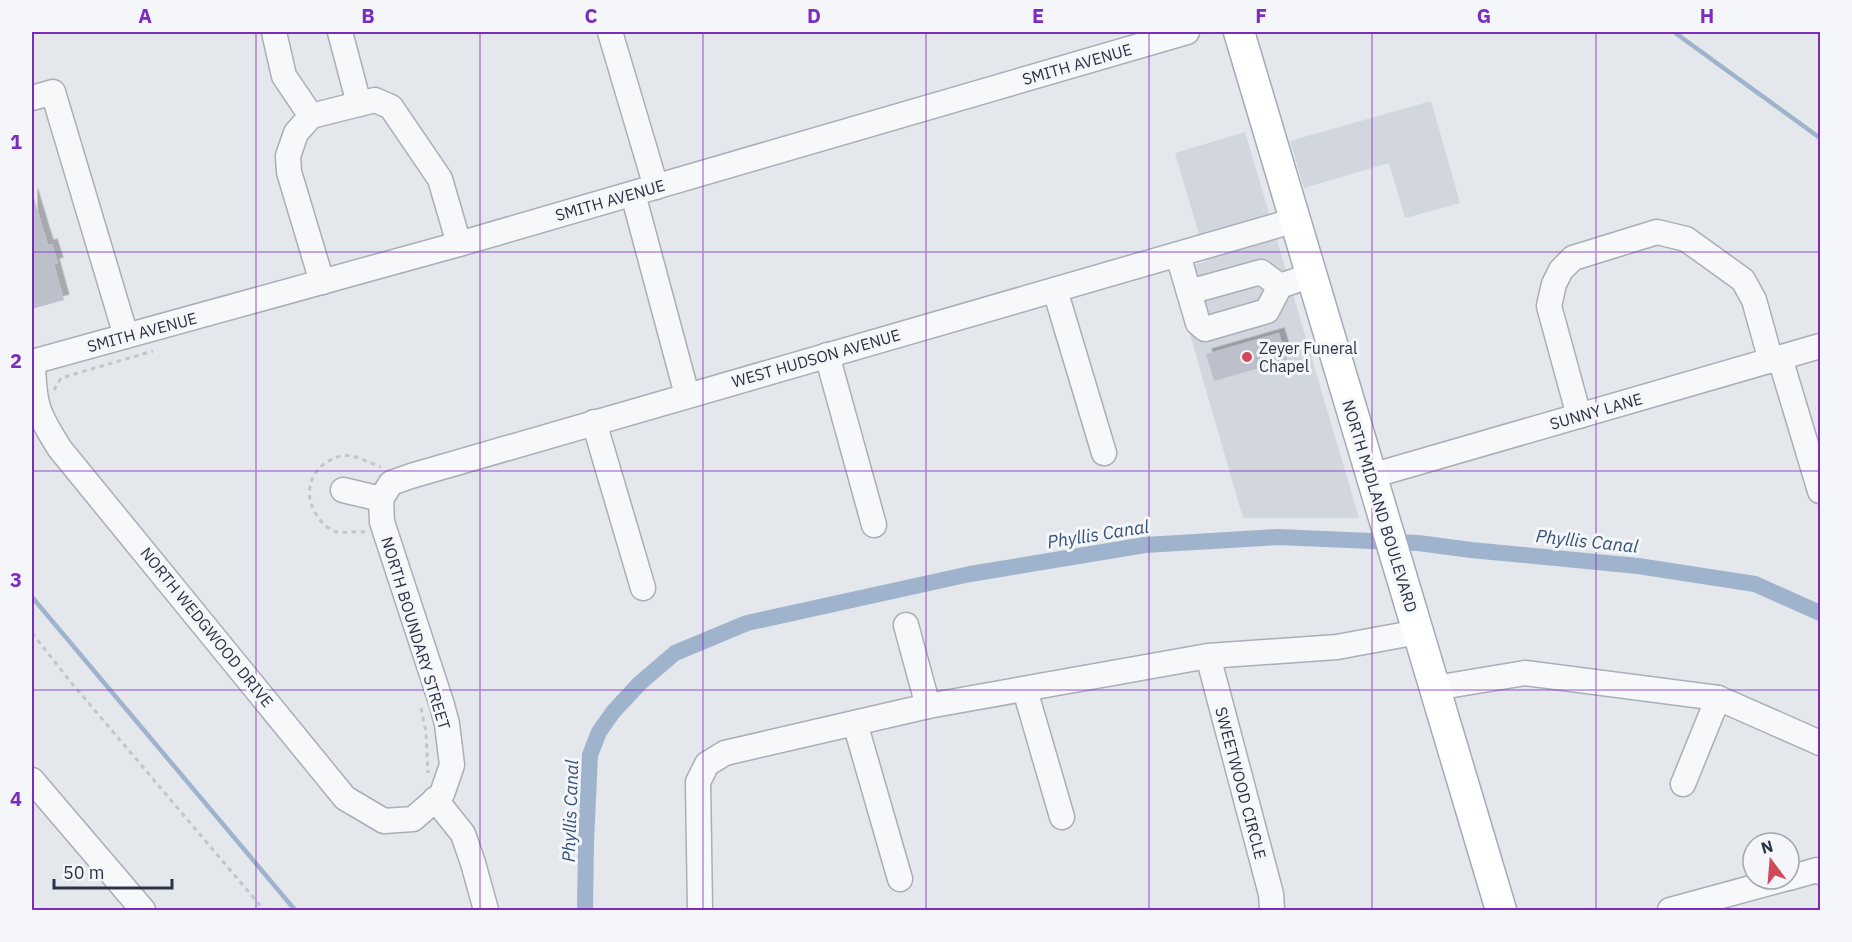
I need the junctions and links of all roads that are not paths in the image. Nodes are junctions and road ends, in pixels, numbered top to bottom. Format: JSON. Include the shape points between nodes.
{"nodes":[{"id":1,"x":274,"y":32,"type":"edge"},
{"id":2,"x":340,"y":32,"type":"edge"},
{"id":3,"x":610,"y":32,"type":"edge"},
{"id":4,"x":1187,"y":32,"type":"edge"},
{"id":5,"x":1239,"y":32,"type":"edge"},
{"id":6,"x":32,"y":98,"type":"edge"},
{"id":7,"x":359,"y":104,"type":"junction"},
{"id":8,"x":311,"y":116,"type":"junction"},
{"id":9,"x":656,"y":187,"type":"junction"},
{"id":10,"x":633,"y":194,"type":"junction"},
{"id":11,"x":1296,"y":220,"type":"junction"},
{"id":12,"x":459,"y":244,"type":"junction"},
{"id":13,"x":1178,"y":255,"type":"junction"},
{"id":14,"x":1312,"y":275,"type":"junction"},
{"id":15,"x":322,"y":282,"type":"junction"},
{"id":16,"x":1280,"y":286,"type":"junction"},
{"id":17,"x":1055,"y":290,"type":"junction"},
{"id":18,"x":1189,"y":292,"type":"junction"},
{"id":19,"x":126,"y":336,"type":"junction"},
{"id":20,"x":1821,"y":346,"type":"edge"},
{"id":21,"x":827,"y":355,"type":"junction"},
{"id":22,"x":1775,"y":359,"type":"junction"},
{"id":23,"x":32,"y":362,"type":"edge"},
{"id":24,"x":687,"y":395,"type":"junction"},
{"id":25,"x":1579,"y":416,"type":"junction"},
{"id":26,"x":594,"y":422,"type":"junction"},
{"id":27,"x":1104,"y":453,"type":"dead end"},
{"id":28,"x":1371,"y":476,"type":"junction"},
{"id":29,"x":343,"y":490,"type":"dead end"},
{"id":30,"x":1821,"y":491,"type":"edge"},
{"id":31,"x":381,"y":499,"type":"junction"},
{"id":32,"x":874,"y":525,"type":"dead end"},
{"id":33,"x":643,"y":588,"type":"dead end"},
{"id":34,"x":906,"y":625,"type":"dead end"},
{"id":35,"x":1418,"y":632,"type":"junction"},
{"id":36,"x":1208,"y":656,"type":"junction"},
{"id":37,"x":1435,"y":688,"type":"junction"},
{"id":38,"x":1025,"y":690,"type":"junction"},
{"id":39,"x":1718,"y":698,"type":"junction"},
{"id":40,"x":928,"y":706,"type":"junction"},
{"id":41,"x":855,"y":723,"type":"junction"},
{"id":42,"x":1821,"y":743,"type":"edge"},
{"id":43,"x":32,"y":780,"type":"edge"},
{"id":44,"x":1683,"y":784,"type":"dead end"},
{"id":45,"x":435,"y":799,"type":"junction"},
{"id":46,"x":1062,"y":817,"type":"dead end"},
{"id":47,"x":1821,"y":872,"type":"edge"},
{"id":48,"x":1801,"y":875,"type":"edge"},
{"id":49,"x":900,"y":879,"type":"dead end"},
{"id":50,"x":1741,"y":891,"type":"edge"},
{"id":51,"x":143,"y":910,"type":"edge"},
{"id":52,"x":486,"y":910,"type":"edge"},
{"id":53,"x":700,"y":910,"type":"edge"},
{"id":54,"x":1272,"y":910,"type":"edge"},
{"id":55,"x":1501,"y":910,"type":"edge"},
{"id":56,"x":1670,"y":910,"type":"edge"}],
"edges":[{"from":1,"to":8,"type":"street","via":[[284,76]]},
{"from":2,"to":7,"type":"street"},
{"from":3,"to":9,"type":"street"},
{"from":4,"to":9,"type":"street","name":"SMITH AVENUE"},
{"from":5,"to":11,"type":"main road","name":"NORTH MIDLAND BOULEVARD"},
{"from":6,"to":19,"type":"street","via":[[53,92]]},
{"from":7,"to":8,"type":"street"},
{"from":7,"to":12,"type":"street","via":[[375,100],[391,107],[440,179]]},
{"from":8,"to":15,"type":"street","via":[[296,133],[288,156],[289,172]]},
{"from":9,"to":10,"type":"street","name":"SMITH AVENUE"},
{"from":10,"to":12,"type":"street","name":"SMITH AVENUE"},
{"from":10,"to":24,"type":"street"},
{"from":11,"to":13,"type":"street","name":"WEST HUDSON AVENUE"},
{"from":11,"to":14,"type":"main road","name":"NORTH MIDLAND BOULEVARD"},
{"from":12,"to":15,"type":"street","name":"SMITH AVENUE"},
{"from":13,"to":17,"type":"street","name":"WEST HUDSON AVENUE"},
{"from":13,"to":18,"type":"street"},
{"from":14,"to":16,"type":"street"},
{"from":14,"to":28,"type":"main road","name":"NORTH MIDLAND BOULEVARD"},
{"from":15,"to":19,"type":"street","name":"SMITH AVENUE"},
{"from":16,"to":18,"type":"street","via":[[1262,272]]},
{"from":16,"to":18,"type":"street","via":[[1267,311],[1205,329],[1198,323]]},
{"from":17,"to":21,"type":"street","name":"WEST HUDSON AVENUE"},
{"from":17,"to":27,"type":"street"},
{"from":19,"to":23,"type":"street","name":"SMITH AVENUE"},
{"from":20,"to":22,"type":"street","name":"SUNNY LANE"},
{"from":21,"to":24,"type":"street","name":"WEST HUDSON AVENUE"},
{"from":21,"to":32,"type":"street"},
{"from":22,"to":25,"type":"street","name":"SUNNY LANE"},
{"from":22,"to":25,"type":"street","via":[[1743,280],[1686,239],[1657,232],[1573,258],[1554,284],[1549,306]]},
{"from":22,"to":30,"type":"street"},
{"from":23,"to":45,"type":"street","name":"NORTH WEDGWOOD DRIVE","via":[[34,394],[41,418],[60,449],[345,798],[384,821],[400,822],[413,819]]},
{"from":24,"to":26,"type":"street","name":"WEST HUDSON AVENUE"},
{"from":25,"to":28,"type":"street","name":"SUNNY LANE"},
{"from":26,"to":31,"type":"street","name":"WEST HUDSON AVENUE","via":[[392,483]]},
{"from":26,"to":33,"type":"street"},
{"from":28,"to":35,"type":"main road","name":"NORTH MIDLAND BOULEVARD"},
{"from":29,"to":31,"type":"street"},
{"from":31,"to":45,"type":"street","name":"NORTH BOUNDARY STREET","via":[[382,522],[447,724],[452,765],[442,794]]},
{"from":34,"to":40,"type":"street"},
{"from":35,"to":36,"type":"street","via":[[1337,647]]},
{"from":35,"to":37,"type":"main road","name":"NORTH MIDLAND BOULEVARD"},
{"from":36,"to":38,"type":"street"},
{"from":36,"to":54,"type":"street","name":"SWEETWOOD CIRCLE"},
{"from":37,"to":39,"type":"street","via":[[1525,673]]},
{"from":37,"to":55,"type":"main road","name":"NORTH MIDLAND BOULEVARD"},
{"from":38,"to":40,"type":"street"},
{"from":38,"to":46,"type":"street"},
{"from":39,"to":42,"type":"street"},
{"from":39,"to":44,"type":"street"},
{"from":40,"to":41,"type":"street"},
{"from":41,"to":49,"type":"street"},
{"from":41,"to":53,"type":"street","via":[[725,753],[707,764],[698,782]]},
{"from":43,"to":51,"type":"street"},
{"from":45,"to":52,"type":"street","via":[[463,834]]},
{"from":47,"to":48,"type":"street"},
{"from":50,"to":56,"type":"street"}]}
